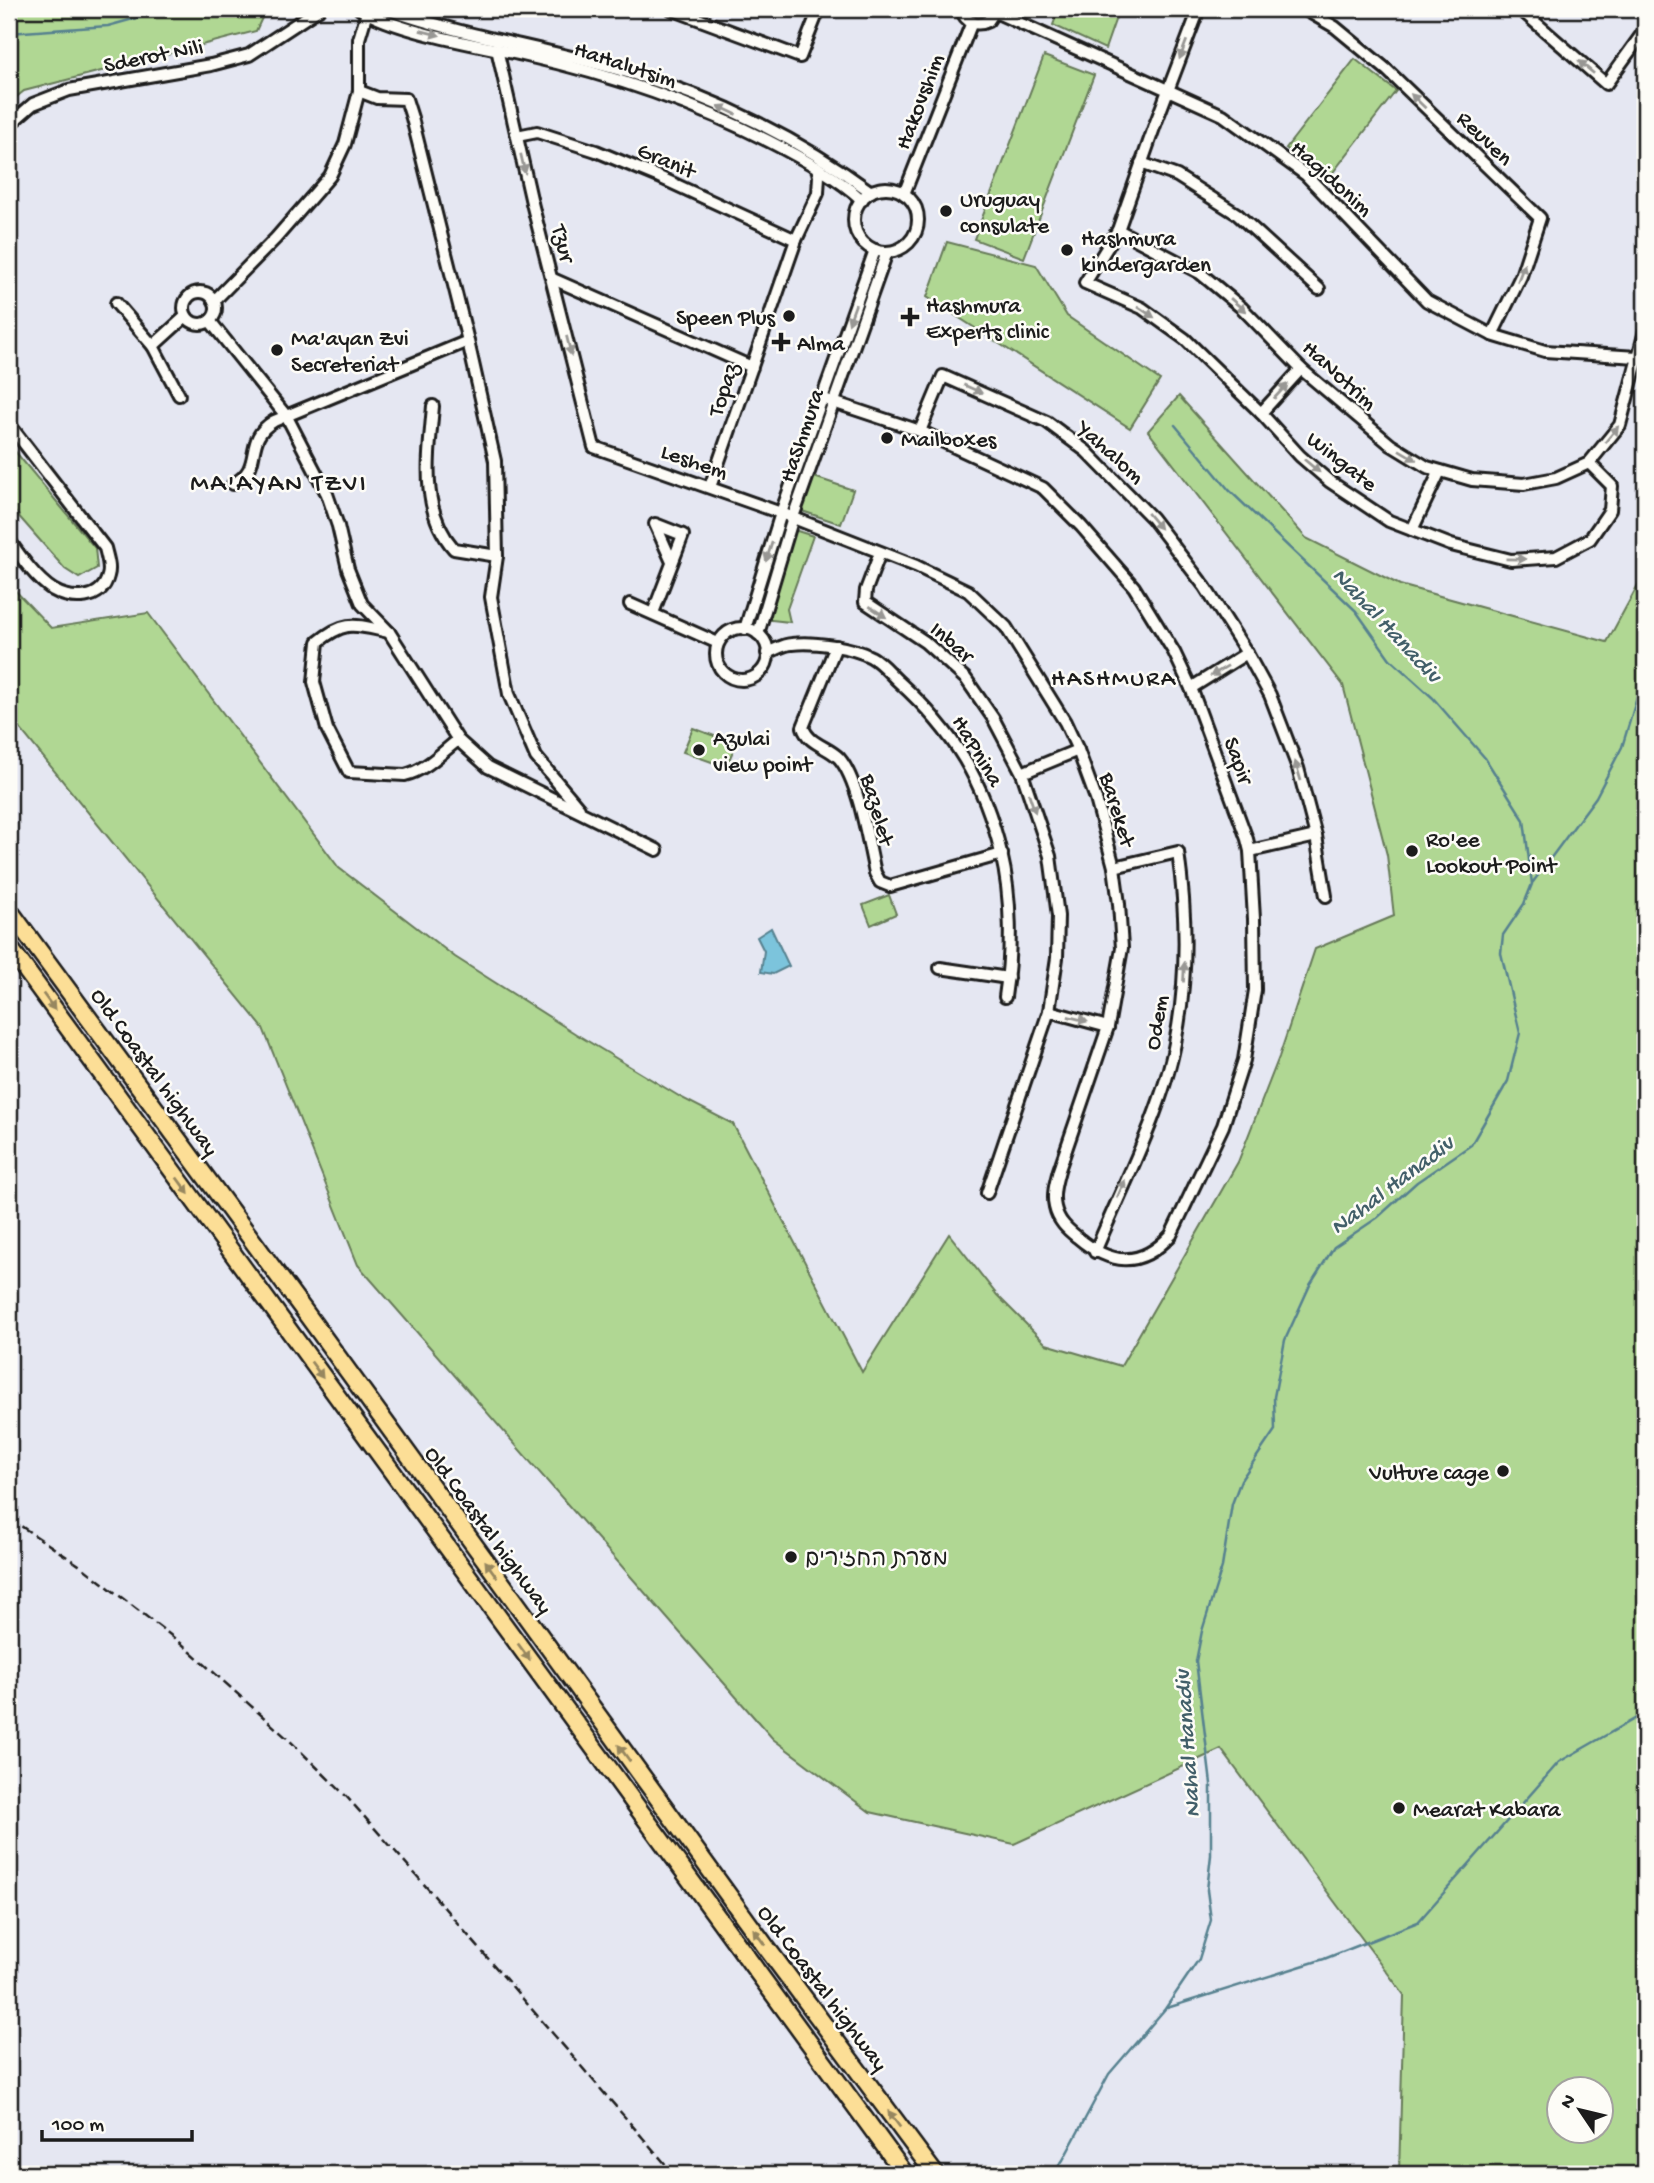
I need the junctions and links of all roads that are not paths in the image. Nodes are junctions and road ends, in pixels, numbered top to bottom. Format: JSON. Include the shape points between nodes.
{"nodes":[{"id":1,"x":319,"y":9,"type":"edge"},
{"id":2,"x":387,"y":9,"type":"edge"},
{"id":3,"x":671,"y":9,"type":"edge"},
{"id":4,"x":819,"y":9,"type":"edge"},
{"id":5,"x":961,"y":9,"type":"edge"},
{"id":6,"x":1199,"y":9,"type":"edge"},
{"id":7,"x":1304,"y":9,"type":"edge"},
{"id":8,"x":1520,"y":9,"type":"edge"},
{"id":9,"x":364,"y":10,"type":"edge"},
{"id":10,"x":996,"y":10,"type":"edge"},
{"id":11,"x":307,"y":13,"type":"edge"},
{"id":12,"x":972,"y":22,"type":"junction"},
{"id":13,"x":1645,"y":30,"type":"edge"},
{"id":14,"x":498,"y":49,"type":"junction"},
{"id":15,"x":1168,"y":90,"type":"junction"},
{"id":16,"x":359,"y":91,"type":"junction"},
{"id":17,"x":9,"y":125,"type":"edge"},
{"id":18,"x":517,"y":136,"type":"junction"},
{"id":19,"x":1141,"y":163,"type":"junction"},
{"id":20,"x":817,"y":167,"type":"junction"},
{"id":21,"x":844,"y":185,"type":"junction"},
{"id":22,"x":818,"y":193,"type":"junction"},
{"id":23,"x":904,"y":194,"type":"junction"},
{"id":24,"x":867,"y":196,"type":"junction"},
{"id":25,"x":1118,"y":230,"type":"junction"},
{"id":26,"x":796,"y":240,"type":"junction"},
{"id":27,"x":875,"y":250,"type":"junction"},
{"id":28,"x":887,"y":252,"type":"junction"},
{"id":29,"x":553,"y":279,"type":"junction"},
{"id":30,"x":1319,"y":289,"type":"dead end"},
{"id":31,"x":214,"y":301,"type":"junction"},
{"id":32,"x":116,"y":303,"type":"dead end"},
{"id":33,"x":186,"y":316,"type":"junction"},
{"id":34,"x":210,"y":321,"type":"junction"},
{"id":35,"x":1645,"y":331,"type":"edge"},
{"id":36,"x":1492,"y":335,"type":"junction"},
{"id":37,"x":468,"y":341,"type":"junction"},
{"id":38,"x":153,"y":346,"type":"junction"},
{"id":39,"x":1637,"y":357,"type":"junction"},
{"id":40,"x":752,"y":367,"type":"junction"},
{"id":41,"x":1301,"y":369,"type":"junction"},
{"id":42,"x":179,"y":396,"type":"dead end"},
{"id":43,"x":821,"y":398,"type":"junction"},
{"id":44,"x":833,"y":402,"type":"junction"},
{"id":45,"x":433,"y":406,"type":"dead end"},
{"id":46,"x":1261,"y":413,"type":"junction"},
{"id":47,"x":287,"y":417,"type":"junction"},
{"id":48,"x":9,"y":424,"type":"edge"},
{"id":49,"x":920,"y":431,"type":"junction"},
{"id":50,"x":594,"y":447,"type":"joint"},
{"id":51,"x":1589,"y":463,"type":"junction"},
{"id":52,"x":1440,"y":471,"type":"junction"},
{"id":53,"x":233,"y":484,"type":"dead end"},
{"id":54,"x":708,"y":484,"type":"junction"},
{"id":55,"x":781,"y":513,"type":"junction"},
{"id":56,"x":793,"y":517,"type":"junction"},
{"id":57,"x":1412,"y":530,"type":"junction"},
{"id":58,"x":9,"y":540,"type":"edge"},
{"id":59,"x":880,"y":553,"type":"junction"},
{"id":60,"x":497,"y":555,"type":"junction"},
{"id":61,"x":672,"y":562,"type":"dead end"},
{"id":62,"x":630,"y":604,"type":"dead end"},
{"id":63,"x":653,"y":613,"type":"junction"},
{"id":64,"x":744,"y":629,"type":"junction"},
{"id":65,"x":389,"y":632,"type":"junction"},
{"id":66,"x":758,"y":634,"type":"junction"},
{"id":67,"x":718,"y":643,"type":"junction"},
{"id":68,"x":836,"y":646,"type":"junction"},
{"id":69,"x":767,"y":653,"type":"junction"},
{"id":70,"x":1247,"y":653,"type":"junction"},
{"id":71,"x":1191,"y":688,"type":"junction"},
{"id":72,"x":458,"y":740,"type":"junction"},
{"id":73,"x":1078,"y":750,"type":"junction"},
{"id":74,"x":1022,"y":773,"type":"junction"},
{"id":75,"x":583,"y":813,"type":"junction"},
{"id":76,"x":1315,"y":836,"type":"junction"},
{"id":77,"x":657,"y":850,"type":"dead end"},
{"id":78,"x":1250,"y":851,"type":"junction"},
{"id":79,"x":1002,"y":854,"type":"junction"},
{"id":80,"x":1114,"y":867,"type":"junction"},
{"id":81,"x":1326,"y":896,"type":"dead end"},
{"id":82,"x":9,"y":910,"type":"edge"},
{"id":83,"x":9,"y":947,"type":"edge"},
{"id":84,"x":940,"y":968,"type":"dead end"},
{"id":85,"x":1008,"y":978,"type":"junction"},
{"id":86,"x":1005,"y":997,"type":"dead end"},
{"id":87,"x":1049,"y":1011,"type":"junction"},
{"id":88,"x":1108,"y":1027,"type":"junction"},
{"id":89,"x":987,"y":1194,"type":"dead end"},
{"id":90,"x":1095,"y":1252,"type":"junction"},
{"id":91,"x":905,"y":2174,"type":"edge"},
{"id":92,"x":935,"y":2174,"type":"edge"}],
"edges":[{"from":1,"to":11,"type":"street","name":"Sderot Nili"},
{"from":24,"to":2,"type":"street","name":"HaHalutsim","one_way":true,"via":[[840,170],[779,134],[702,99],[635,74]]},
{"from":3,"to":4,"type":"street","via":[[800,57]]},
{"from":5,"to":12,"type":"street"},
{"from":6,"to":15,"type":"street","one_way":true},
{"from":36,"to":7,"type":"street","name":"Reuven","one_way":true,"via":[[1521,276],[1540,218],[1387,70],[1335,27]]},
{"from":13,"to":8,"type":"street","one_way":true,"via":[[1606,84]]},
{"from":9,"to":14,"type":"street","name":"HaHalutsim","one_way":true,"via":[[406,27]]},
{"from":9,"to":16,"type":"street"},
{"from":10,"to":12,"type":"street","via":[[983,23]]},
{"from":10,"to":15,"type":"street","name":"Hagidonim"},
{"from":11,"to":17,"type":"street","name":"Sderot Nili","via":[[248,55],[69,90],[33,104]]},
{"from":12,"to":23,"type":"street","name":"Hakovshim"},
{"from":14,"to":18,"type":"street","name":"Tzur"},
{"from":14,"to":20,"type":"street","name":"HaHalutsim","via":[[669,97],[762,137]]},
{"from":15,"to":19,"type":"street"},
{"from":15,"to":36,"type":"street","name":"Hagidonim","via":[[1223,114],[1306,175],[1427,301]]},
{"from":16,"to":31,"type":"street","via":[[345,144],[330,176]]},
{"from":16,"to":37,"type":"street","via":[[377,98],[406,99]]},
{"from":18,"to":26,"type":"street","name":"Granit","via":[[537,132],[596,151]]},
{"from":18,"to":29,"type":"street","name":"Tzur","one_way":true},
{"from":19,"to":25,"type":"street"},
{"from":19,"to":30,"type":"street","via":[[1177,176],[1237,214]]},
{"from":20,"to":21,"type":"street","name":"HaHalutsim"},
{"from":20,"to":22,"type":"street","name":"Topaz"},
{"from":21,"to":22,"type":"street"},
{"from":21,"to":24,"type":"street","name":"HaHalutsim"},
{"from":22,"to":26,"type":"street","name":"Topaz"},
{"from":23,"to":24,"type":"street","via":[[890,188]]},
{"from":23,"to":28,"type":"street","via":[[916,208],[918,225],[906,245]]},
{"from":24,"to":27,"type":"street","via":[[856,212],[856,228],[863,242]]},
{"from":25,"to":41,"type":"street","name":"HaNotrim","one_way":true,"via":[[1200,273],[1242,308]]},
{"from":25,"to":46,"type":"street","name":"Wingate","one_way":true,"via":[[1085,283],[1142,308],[1185,339]]},
{"from":26,"to":40,"type":"street","name":"Topaz"},
{"from":27,"to":28,"type":"street"},
{"from":27,"to":43,"type":"street","name":"HaShmura","one_way":true},
{"from":28,"to":44,"type":"street","name":"HaShmura"},
{"from":29,"to":40,"type":"street"},
{"from":29,"to":50,"type":"street","name":"Tzur","one_way":true},
{"from":31,"to":33,"type":"street","via":[[202,293],[193,294],[186,302]]},
{"from":31,"to":34,"type":"street","via":[[215,314]]},
{"from":32,"to":38,"type":"street"},
{"from":33,"to":34,"type":"street","via":[[200,324]]},
{"from":33,"to":38,"type":"street"},
{"from":34,"to":47,"type":"street"},
{"from":35,"to":39,"type":"street","name":"HaNotrim"},
{"from":36,"to":39,"type":"street","name":"Hagidonim","via":[[1545,351]]},
{"from":37,"to":47,"type":"street"},
{"from":37,"to":60,"type":"street","via":[[495,461]]},
{"from":38,"to":42,"type":"street"},
{"from":51,"to":39,"type":"street","name":"HaNotrim","one_way":true,"via":[[1620,425]]},
{"from":40,"to":54,"type":"street","name":"Topaz"},
{"from":46,"to":41,"type":"street","one_way":true},
{"from":41,"to":52,"type":"street","name":"HaNotrim","one_way":true,"via":[[1391,444]]},
{"from":43,"to":44,"type":"street","name":"Sapir"},
{"from":43,"to":55,"type":"street","name":"HaShmura"},
{"from":44,"to":49,"type":"street","name":"Sapir"},
{"from":44,"to":56,"type":"street","name":"HaShmura"},
{"from":45,"to":60,"type":"street","via":[[428,482],[432,510],[443,537],[454,550]]},
{"from":46,"to":57,"type":"street","name":"Wingate","one_way":true,"via":[[1329,481]]},
{"from":47,"to":53,"type":"street","via":[[259,432],[251,468]]},
{"from":47,"to":65,"type":"street","via":[[327,494],[362,604]]},
{"from":48,"to":58,"type":"street","via":[[105,548],[108,576],[101,590],[76,598],[54,590]]},
{"from":49,"to":70,"type":"street","name":"Yahalom","one_way":true,"via":[[943,376],[1047,422],[1086,451],[1152,518],[1205,587]]},
{"from":49,"to":71,"type":"street","name":"Sapir","via":[[1044,488],[1059,502],[1134,587]]},
{"from":50,"to":54,"type":"street","name":"Leshem"},
{"from":51,"to":52,"type":"street","name":"HaNotrim","via":[[1556,478],[1524,484],[1472,480]]},
{"from":57,"to":51,"type":"street","name":"Wingate","one_way":true,"via":[[1511,560],[1556,556],[1590,538],[1610,510],[1612,486]]},
{"from":52,"to":57,"type":"street"},
{"from":54,"to":55,"type":"street","name":"Leshem"},
{"from":55,"to":56,"type":"street","name":"Bareket"},
{"from":55,"to":64,"type":"street","name":"HaShmura","one_way":true},
{"from":56,"to":59,"type":"street","name":"Bareket"},
{"from":56,"to":66,"type":"street","name":"HaShmura"},
{"from":59,"to":73,"type":"street","name":"Bareket","via":[[968,591],[1006,627]]},
{"from":59,"to":74,"type":"street","name":"Inbar","one_way":true,"via":[[865,602],[925,642],[966,679]]},
{"from":60,"to":75,"type":"street","via":[[491,597],[509,694],[536,757]]},
{"from":61,"to":63,"type":"street"},
{"from":62,"to":63,"type":"street"},
{"from":63,"to":67,"type":"street"},
{"from":64,"to":66,"type":"street"},
{"from":64,"to":67,"type":"street","via":[[731,631]]},
{"from":65,"to":72,"type":"street"},
{"from":65,"to":72,"type":"street","via":[[345,625],[318,642],[314,682],[327,729],[349,772],[411,774]]},
{"from":66,"to":69,"type":"street"},
{"from":67,"to":69,"type":"street","via":[[719,668],[737,680],[759,674]]},
{"from":68,"to":69,"type":"street","name":"HaPnina","via":[[791,643]]},
{"from":68,"to":79,"type":"street","name":"HaPnina","via":[[871,657],[948,732],[980,785]]},
{"from":68,"to":79,"type":"street","name":"Bazelet","via":[[803,727],[805,735],[838,758],[849,775],[880,882],[891,886]]},
{"from":70,"to":71,"type":"street","one_way":true},
{"from":76,"to":70,"type":"street","name":"Yahalom","one_way":true,"via":[[1293,756],[1270,695]]},
{"from":71,"to":78,"type":"street","name":"Sapir"},
{"from":72,"to":75,"type":"street","via":[[488,767]]},
{"from":73,"to":74,"type":"street"},
{"from":73,"to":80,"type":"street","name":"Bareket"},
{"from":74,"to":87,"type":"street","name":"Inbar","one_way":true,"via":[[1051,856],[1058,916]]},
{"from":75,"to":77,"type":"street"},
{"from":76,"to":78,"type":"street"},
{"from":76,"to":81,"type":"street","name":"Yahalom"},
{"from":78,"to":90,"type":"street","name":"Sapir","via":[[1255,990],[1244,1060],[1223,1126],[1171,1235],[1159,1248],[1122,1261]]},
{"from":79,"to":85,"type":"street","name":"HaPnina","via":[[1009,915]]},
{"from":80,"to":88,"type":"street","name":"Bareket","via":[[1122,948]]},
{"from":90,"to":80,"type":"street","name":"Odem","one_way":true,"via":[[1157,1106],[1175,1045],[1185,977],[1185,903],[1178,852]]},
{"from":92,"to":82,"type":"highway","name":"Old Coastal highway","one_way":true},
{"from":83,"to":91,"type":"highway","name":"Old Coastal highway","one_way":true},
{"from":84,"to":85,"type":"street"},
{"from":85,"to":86,"type":"street","name":"HaPnina"},
{"from":87,"to":88,"type":"street","one_way":true},
{"from":87,"to":89,"type":"street","name":"Inbar"},
{"from":88,"to":90,"type":"street","name":"Bareket","via":[[1054,1190],[1063,1226]]}]}
